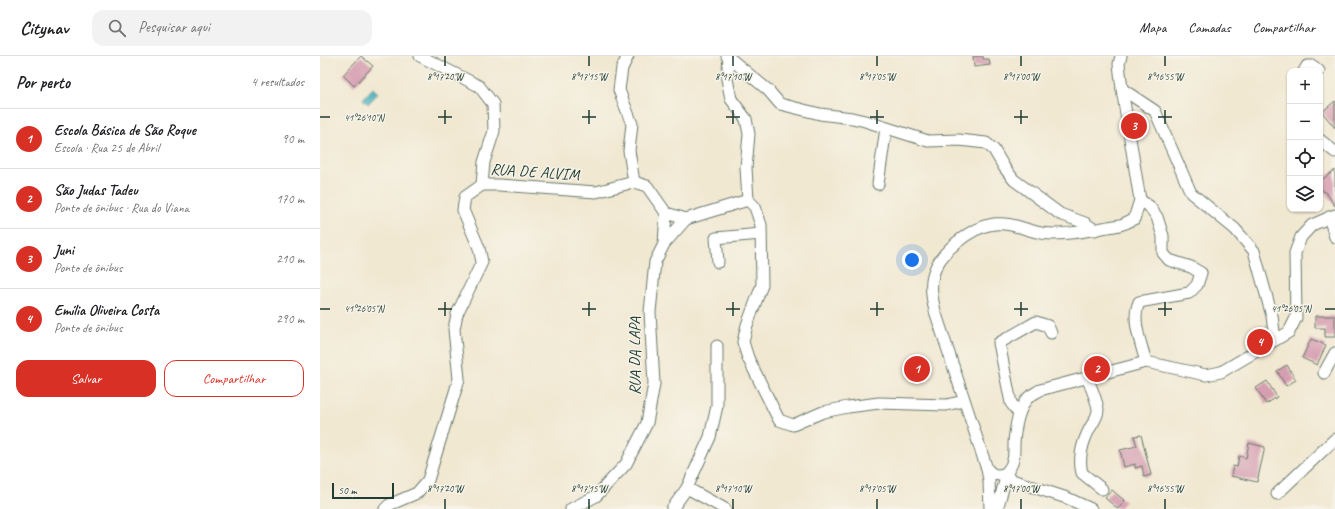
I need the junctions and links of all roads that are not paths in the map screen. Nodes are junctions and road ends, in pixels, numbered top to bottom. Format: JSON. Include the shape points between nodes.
{"nodes":[{"id":1,"x":420,"y":56,"type":"edge"},
{"id":2,"x":628,"y":56,"type":"edge"},
{"id":3,"x":1121,"y":56,"type":"edge"},
{"id":4,"x":728,"y":57,"type":"edge"},
{"id":5,"x":1306,"y":68,"type":"edge"},
{"id":6,"x":1315,"y":68,"type":"edge"},
{"id":7,"x":1122,"y":89,"type":"junction"},
{"id":8,"x":886,"y":128,"type":"junction"},
{"id":9,"x":1323,"y":142,"type":"edge"},
{"id":10,"x":1335,"y":152,"type":"edge"},
{"id":11,"x":634,"y":182,"type":"junction"},
{"id":12,"x":878,"y":184,"type":"dead end"},
{"id":13,"x":482,"y":185,"type":"junction"},
{"id":14,"x":748,"y":200,"type":"junction"},
{"id":15,"x":1140,"y":200,"type":"junction"},
{"id":16,"x":666,"y":213,"type":"junction"},
{"id":17,"x":1332,"y":216,"type":"edge"},
{"id":18,"x":686,"y":219,"type":"junction"},
{"id":19,"x":1095,"y":230,"type":"junction"},
{"id":20,"x":761,"y":234,"type":"junction"},
{"id":21,"x":1335,"y":237,"type":"edge"},
{"id":22,"x":664,"y":244,"type":"junction"},
{"id":23,"x":718,"y":262,"type":"dead end"},
{"id":24,"x":1050,"y":333,"type":"dead end"},
{"id":25,"x":1275,"y":340,"type":"junction"},
{"id":26,"x":717,"y":346,"type":"dead end"},
{"id":27,"x":1335,"y":353,"type":"edge"},
{"id":28,"x":1146,"y":362,"type":"junction"},
{"id":29,"x":1324,"y":373,"type":"dead end"},
{"id":30,"x":1087,"y":377,"type":"junction"},
{"id":31,"x":964,"y":401,"type":"junction"},
{"id":32,"x":1019,"y":414,"type":"junction"},
{"id":33,"x":1335,"y":439,"type":"edge"},
{"id":34,"x":1002,"y":477,"type":"junction"},
{"id":35,"x":687,"y":488,"type":"junction"},
{"id":36,"x":1102,"y":489,"type":"dead end"},
{"id":37,"x":1277,"y":494,"type":"dead end"},
{"id":38,"x":385,"y":509,"type":"edge"},
{"id":39,"x":571,"y":509,"type":"edge"},
{"id":40,"x":672,"y":509,"type":"edge"},
{"id":41,"x":725,"y":509,"type":"edge"},
{"id":42,"x":990,"y":509,"type":"edge"},
{"id":43,"x":997,"y":509,"type":"edge"},
{"id":44,"x":1091,"y":509,"type":"edge"}],
"edges":[{"from":1,"to":13,"type":"street","name":"RUA DE ALVIM","via":[[479,86],[493,104],[494,131],[484,162]]},
{"from":2,"to":11,"type":"street","via":[[622,68],[619,90],[632,124],[629,151]]},
{"from":3,"to":7,"type":"street","via":[[1119,64]]},
{"from":4,"to":8,"type":"street","via":[[768,90],[780,104],[820,114],[852,118]]},
{"from":4,"to":14,"type":"street","via":[[727,79],[731,99],[746,119],[749,134],[746,168]]},
{"from":5,"to":6,"type":"street"},
{"from":7,"to":15,"type":"street"},
{"from":7,"to":25,"type":"street","via":[[1154,111],[1191,193],[1235,229],[1254,251],[1272,316]]},
{"from":8,"to":12,"type":"street"},
{"from":8,"to":19,"type":"street","via":[[928,141],[959,140],[986,143],[994,150],[1014,180],[1060,214],[1085,223]]},
{"from":9,"to":10,"type":"street"},
{"from":11,"to":13,"type":"street","name":"RUA DE ALVIM","via":[[596,192]]},
{"from":11,"to":16,"type":"street","via":[[647,186]]},
{"from":13,"to":38,"type":"street","via":[[466,197],[463,210],[482,262],[457,314],[454,329],[459,379],[428,480],[417,493]]},
{"from":14,"to":18,"type":"street"},
{"from":14,"to":20,"type":"street","via":[[755,206]]},
{"from":15,"to":19,"type":"street","via":[[1134,219]]},
{"from":15,"to":28,"type":"street","via":[[1149,206],[1157,217],[1163,236],[1163,252],[1169,260],[1201,273],[1197,285],[1188,293],[1139,302],[1135,309],[1137,329]]},
{"from":16,"to":18,"type":"street"},
{"from":16,"to":22,"type":"street"},
{"from":17,"to":21,"type":"street"},
{"from":17,"to":25,"type":"street","via":[[1312,225],[1301,238],[1295,254],[1296,318],[1289,332]]},
{"from":18,"to":22,"type":"street"},
{"from":19,"to":31,"type":"street","via":[[1058,234],[993,224],[971,232],[947,251],[933,275],[933,301]]},
{"from":20,"to":23,"type":"street","via":[[716,238]]},
{"from":20,"to":31,"type":"street","via":[[762,285],[746,325],[743,342],[748,358],[779,420],[792,425],[823,412],[879,403],[946,405]]},
{"from":22,"to":39,"type":"street","name":"RUA DA LAPA","via":[[655,262],[650,312],[654,384],[647,423],[626,464],[596,496]]},
{"from":24,"to":32,"type":"street","via":[[1048,326],[1036,322],[999,343],[1011,402]]},
{"from":25,"to":28,"type":"street","via":[[1221,372],[1206,375]]},
{"from":26,"to":35,"type":"street","via":[[717,406],[710,438]]},
{"from":27,"to":29,"type":"street"},
{"from":28,"to":30,"type":"street"},
{"from":30,"to":32,"type":"street","via":[[1040,390],[1028,398]]},
{"from":30,"to":36,"type":"street","via":[[1098,410],[1086,435],[1080,463],[1082,473]]},
{"from":31,"to":34,"type":"street"},
{"from":32,"to":34,"type":"street","via":[[1014,460]]},
{"from":33,"to":37,"type":"street"},
{"from":34,"to":42,"type":"street"},
{"from":34,"to":43,"type":"street"},
{"from":34,"to":44,"type":"street","via":[[1067,498]]},
{"from":35,"to":40,"type":"street"},
{"from":35,"to":41,"type":"street"}]}
